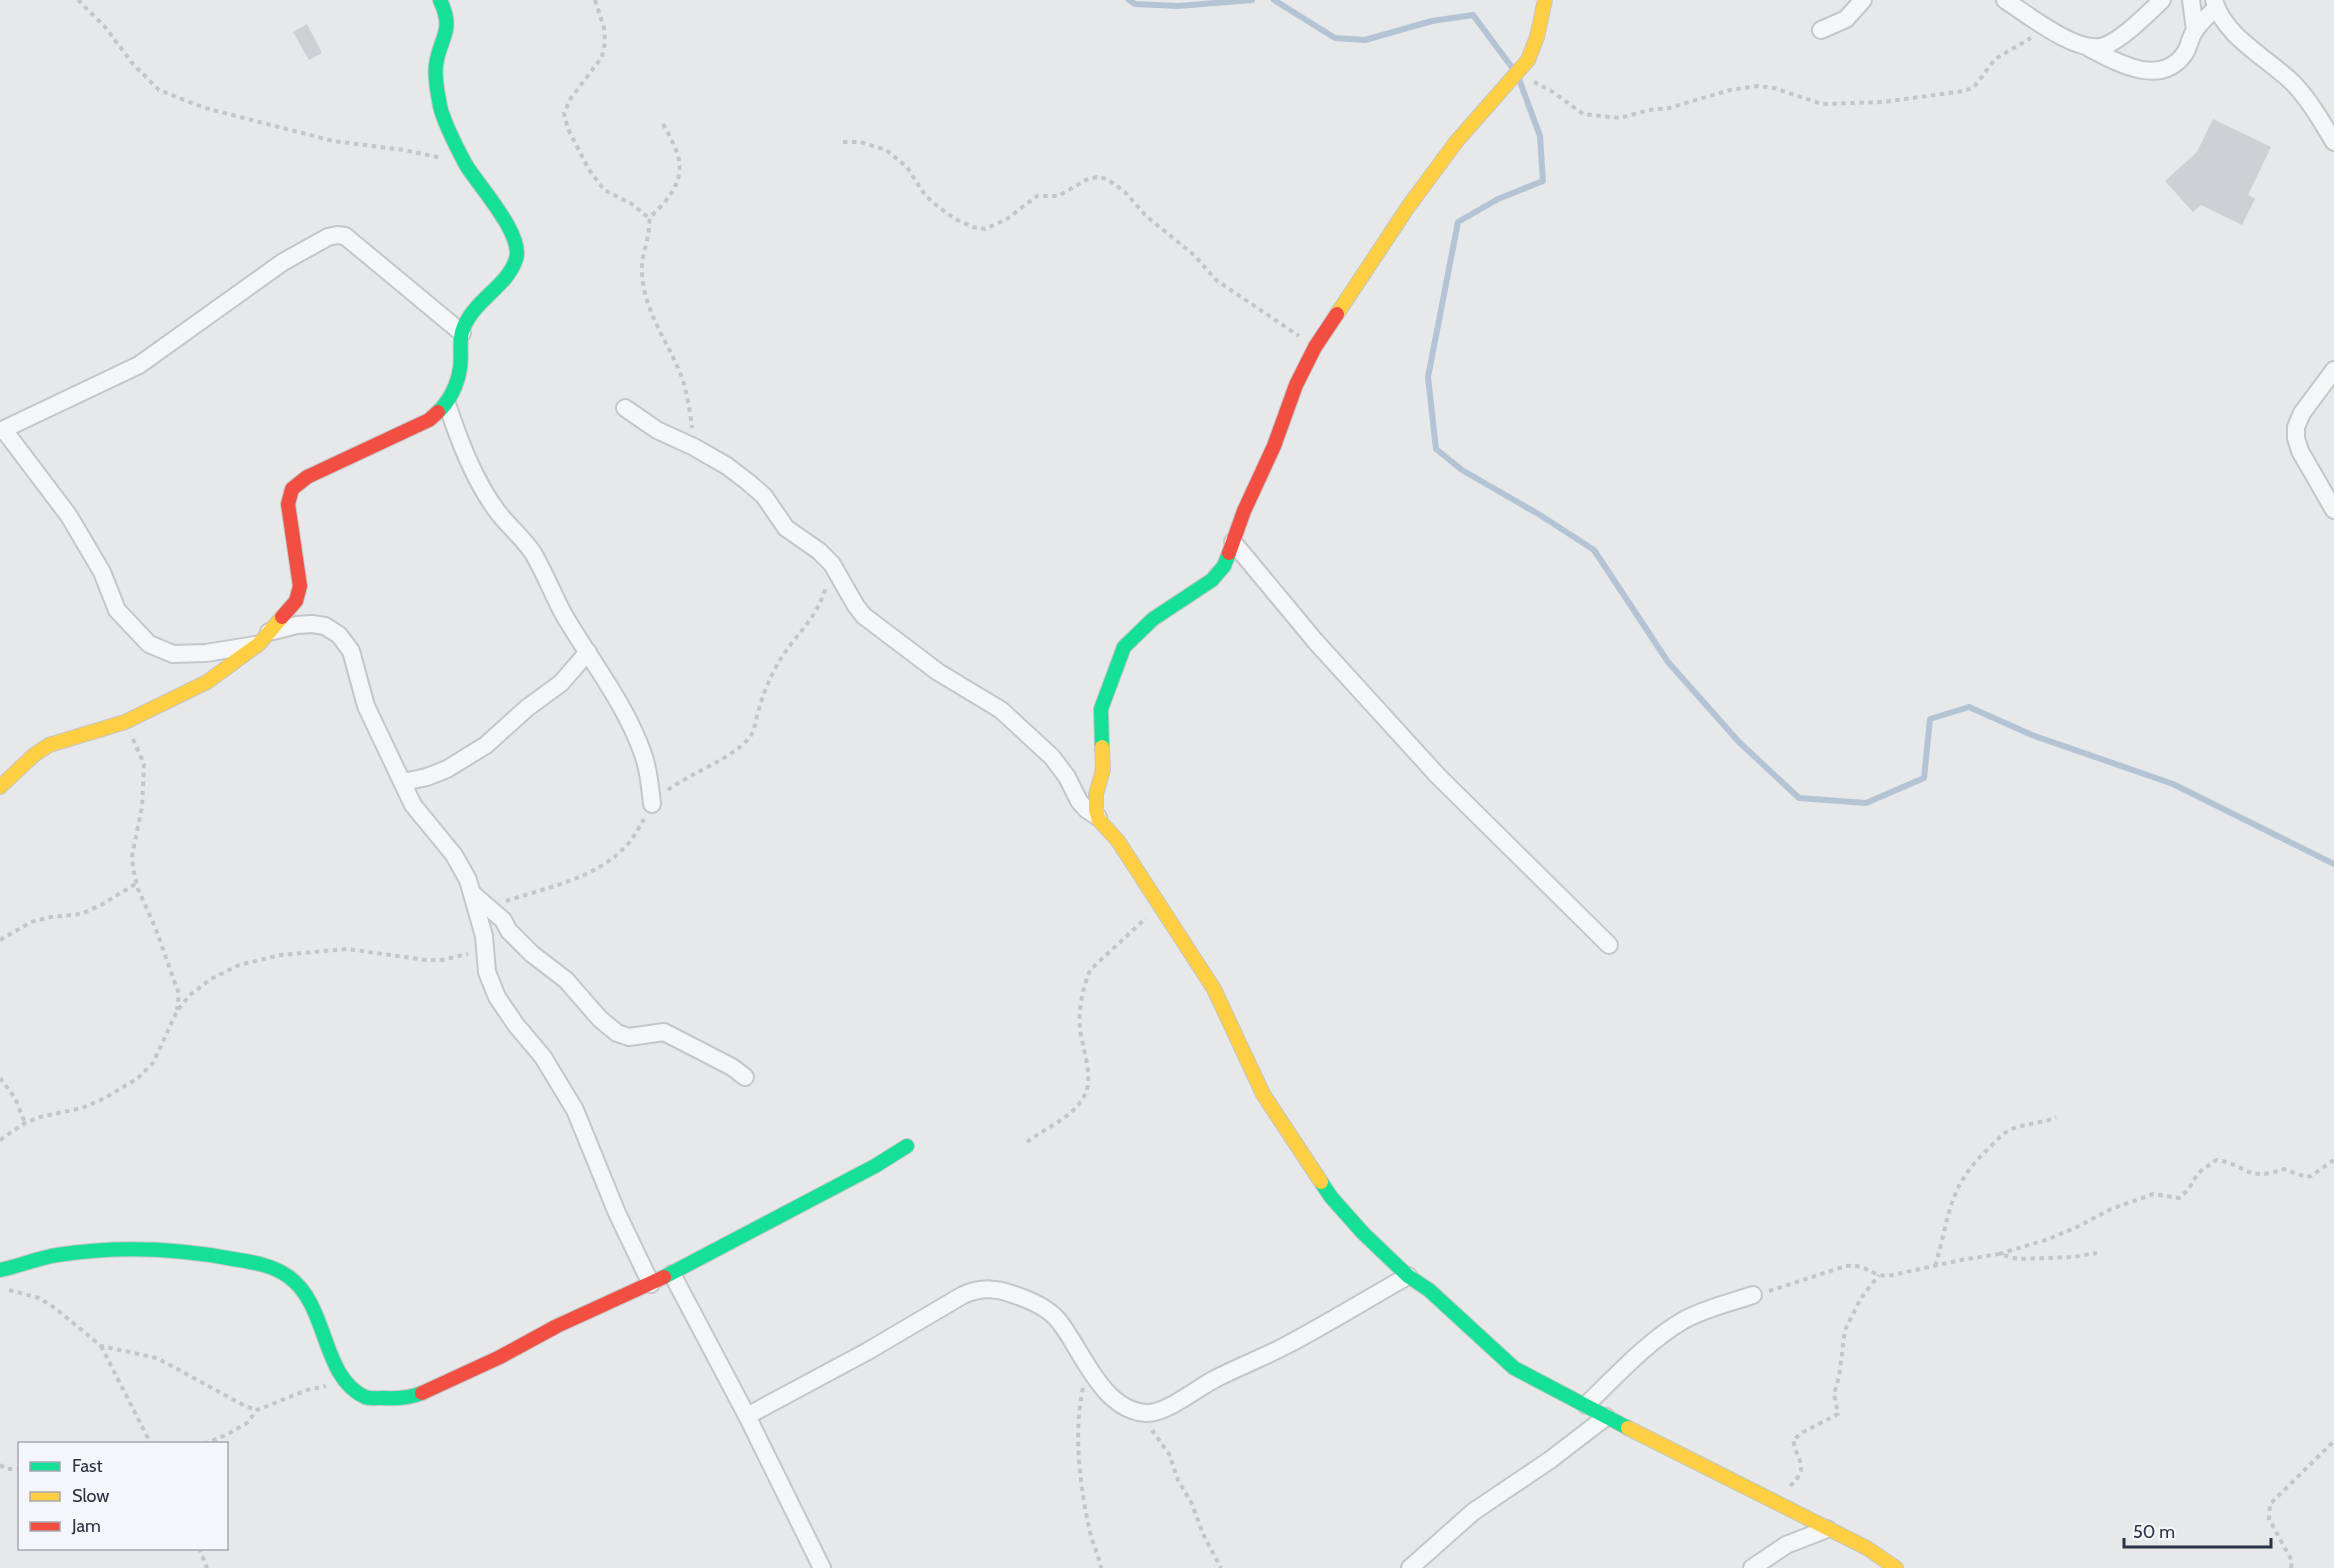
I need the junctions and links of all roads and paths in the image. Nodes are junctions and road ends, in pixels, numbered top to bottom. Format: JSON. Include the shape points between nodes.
{"nodes":[{"id":1,"x":78,"y":0,"type":"edge"},
{"id":2,"x":440,"y":0,"type":"edge"},
{"id":3,"x":595,"y":0,"type":"edge"},
{"id":4,"x":1545,"y":0,"type":"edge"},
{"id":5,"x":1863,"y":0,"type":"edge"},
{"id":6,"x":2005,"y":0,"type":"edge"},
{"id":7,"x":2162,"y":0,"type":"edge"},
{"id":8,"x":2191,"y":0,"type":"edge"},
{"id":9,"x":2215,"y":4,"type":"edge"},
{"id":10,"x":2045,"y":25,"type":"junction"},
{"id":11,"x":1821,"y":30,"type":"dead end"},
{"id":12,"x":2195,"y":30,"type":"junction"},
{"id":13,"x":2090,"y":48,"type":"junction"},
{"id":14,"x":1518,"y":74,"type":"junction"},
{"id":15,"x":663,"y":124,"type":"dead end"},
{"id":16,"x":843,"y":142,"type":"dead end"},
{"id":17,"x":2334,"y":142,"type":"edge"},
{"id":18,"x":466,"y":164,"type":"junction"},
{"id":19,"x":650,"y":219,"type":"junction"},
{"id":20,"x":462,"y":333,"type":"junction"},
{"id":21,"x":1315,"y":347,"type":"junction"},
{"id":22,"x":2334,"y":370,"type":"edge"},
{"id":23,"x":447,"y":404,"type":"junction"},
{"id":24,"x":625,"y":408,"type":"dead end"},
{"id":25,"x":2,"y":431,"type":"edge"},
{"id":26,"x":694,"y":447,"type":"junction"},
{"id":27,"x":2334,"y":510,"type":"edge"},
{"id":28,"x":1233,"y":542,"type":"junction"},
{"id":29,"x":832,"y":564,"type":"junction"},
{"id":30,"x":264,"y":638,"type":"junction"},
{"id":31,"x":588,"y":652,"type":"junction"},
{"id":32,"x":125,"y":722,"type":"junction"},
{"id":33,"x":403,"y":782,"type":"junction"},
{"id":34,"x":0,"y":787,"type":"edge"},
{"id":35,"x":652,"y":804,"type":"junction"},
{"id":36,"x":1098,"y":817,"type":"junction"},
{"id":37,"x":137,"y":883,"type":"junction"},
{"id":38,"x":472,"y":894,"type":"junction"},
{"id":39,"x":1160,"y":906,"type":"junction"},
{"id":40,"x":488,"y":907,"type":"junction"},
{"id":41,"x":0,"y":940,"type":"edge"},
{"id":42,"x":1609,"y":945,"type":"dead end"},
{"id":43,"x":485,"y":954,"type":"junction"},
{"id":44,"x":177,"y":1011,"type":"junction"},
{"id":45,"x":745,"y":1077,"type":"dead end"},
{"id":46,"x":0,"y":1078,"type":"edge"},
{"id":47,"x":2056,"y":1117,"type":"dead end"},
{"id":48,"x":25,"y":1123,"type":"junction"},
{"id":49,"x":0,"y":1140,"type":"edge"},
{"id":50,"x":1027,"y":1142,"type":"dead end"},
{"id":51,"x":907,"y":1146,"type":"dead end"},
{"id":52,"x":2334,"y":1160,"type":"edge"},
{"id":53,"x":2097,"y":1253,"type":"dead end"},
{"id":54,"x":1998,"y":1254,"type":"junction"},
{"id":55,"x":1935,"y":1266,"type":"junction"},
{"id":56,"x":0,"y":1270,"type":"edge"},
{"id":57,"x":672,"y":1274,"type":"junction"},
{"id":58,"x":1879,"y":1275,"type":"junction"},
{"id":59,"x":1408,"y":1276,"type":"junction"},
{"id":60,"x":651,"y":1284,"type":"junction"},
{"id":61,"x":0,"y":1286,"type":"edge"},
{"id":62,"x":1753,"y":1295,"type":"joint"},
{"id":63,"x":101,"y":1346,"type":"junction"},
{"id":64,"x":1087,"y":1367,"type":"junction"},
{"id":65,"x":348,"y":1385,"type":"junction"},
{"id":66,"x":1586,"y":1405,"type":"junction"},
{"id":67,"x":257,"y":1410,"type":"junction"},
{"id":68,"x":1140,"y":1412,"type":"junction"},
{"id":69,"x":747,"y":1416,"type":"junction"},
{"id":70,"x":1606,"y":1417,"type":"junction"},
{"id":71,"x":2334,"y":1441,"type":"edge"},
{"id":72,"x":150,"y":1442,"type":"edge"},
{"id":73,"x":207,"y":1442,"type":"edge"},
{"id":74,"x":0,"y":1466,"type":"edge"},
{"id":75,"x":18,"y":1468,"type":"edge"},
{"id":76,"x":1774,"y":1502,"type":"junction"},
{"id":77,"x":1827,"y":1529,"type":"junction"},
{"id":78,"x":201,"y":1550,"type":"edge"},
{"id":79,"x":207,"y":1568,"type":"edge"},
{"id":80,"x":822,"y":1568,"type":"edge"},
{"id":81,"x":1101,"y":1568,"type":"edge"},
{"id":82,"x":1221,"y":1568,"type":"edge"},
{"id":83,"x":1410,"y":1568,"type":"edge"},
{"id":84,"x":1752,"y":1568,"type":"edge"},
{"id":85,"x":1896,"y":1568,"type":"edge"},
{"id":86,"x":2291,"y":1568,"type":"edge"}],
"edges":[{"from":1,"to":18,"type":"path","via":[[159,90],[205,108],[333,141],[404,150]]},
{"from":2,"to":18,"type":"street","via":[[447,15],[447,32],[436,65],[436,84],[441,110]]},
{"from":3,"to":19,"type":"path","via":[[604,28],[602,57],[571,98],[564,114],[588,168],[604,190],[632,204]]},
{"from":4,"to":14,"type":"street","via":[[1537,37]]},
{"from":5,"to":11,"type":"street","via":[[1846,20]]},
{"from":6,"to":10,"type":"street"},
{"from":7,"to":13,"type":"street","via":[[2112,43]]},
{"from":8,"to":12,"type":"street"},
{"from":9,"to":12,"type":"street"},
{"from":9,"to":17,"type":"street","via":[[2227,26],[2296,87]]},
{"from":10,"to":13,"type":"street"},
{"from":10,"to":14,"type":"path","via":[[1995,59],[1974,87],[1883,102],[1822,104],[1758,86],[1620,118],[1583,114],[1553,92]]},
{"from":12,"to":13,"type":"street","via":[[2177,63],[2162,70],[2123,66]]},
{"from":14,"to":21,"type":"street","via":[[1456,142]]},
{"from":15,"to":19,"type":"path","via":[[681,163],[667,200]]},
{"from":16,"to":21,"type":"path","via":[[860,142],[886,150],[908,167],[932,202],[954,219],[973,227],[985,228],[1007,219],[1037,196],[1058,196],[1086,180],[1107,179],[1194,255],[1216,280]]},
{"from":18,"to":20,"type":"street","via":[[511,231],[518,258],[510,272],[472,310]]},
{"from":19,"to":26,"type":"path","via":[[642,261],[645,300],[681,375]]},
{"from":20,"to":23,"type":"street","via":[[460,370]]},
{"from":20,"to":25,"type":"street","via":[[361,248],[337,235],[283,262],[139,365]]},
{"from":21,"to":28,"type":"street"},
{"from":22,"to":27,"type":"street","via":[[2296,427],[2300,451]]},
{"from":23,"to":30,"type":"street","via":[[429,420],[307,477],[292,489],[288,504],[299,593],[296,602]]},
{"from":23,"to":31,"type":"street","via":[[480,483],[533,554]]},
{"from":24,"to":26,"type":"street","via":[[657,430]]},
{"from":25,"to":30,"type":"street","via":[[69,516],[102,572],[117,610],[149,645],[173,654],[206,653]]},
{"from":26,"to":29,"type":"street","via":[[748,482],[764,496],[786,528]]},
{"from":28,"to":36,"type":"street","via":[[1224,566],[1212,580],[1153,619],[1124,647],[1101,709],[1104,751],[1096,794]]},
{"from":28,"to":42,"type":"street","via":[[1316,642],[1438,776]]},
{"from":29,"to":35,"type":"path","via":[[818,611],[775,668],[749,739],[670,788]]},
{"from":29,"to":36,"type":"street","via":[[864,616],[938,672],[1000,710],[1052,757],[1078,801]]},
{"from":30,"to":32,"type":"street","via":[[207,682]]},
{"from":30,"to":33,"type":"street","via":[[297,625],[312,624],[326,626],[339,635],[351,651],[366,706]]},
{"from":31,"to":33,"type":"street","via":[[561,683],[476,751],[447,770]]},
{"from":31,"to":35,"type":"street","via":[[643,754]]},
{"from":32,"to":34,"type":"street","via":[[49,745]]},
{"from":32,"to":37,"type":"path","via":[[144,764],[142,807],[132,856]]},
{"from":33,"to":38,"type":"street","via":[[412,805],[454,855]]},
{"from":35,"to":40,"type":"path","via":[[623,849],[608,861],[571,881]]},
{"from":36,"to":39,"type":"street"},
{"from":37,"to":41,"type":"path","via":[[81,914],[31,922]]},
{"from":37,"to":44,"type":"path","via":[[179,994]]},
{"from":38,"to":40,"type":"street"},
{"from":38,"to":43,"type":"street"},
{"from":39,"to":50,"type":"path","via":[[1090,970],[1079,1015],[1089,1075],[1086,1092],[1065,1118]]},
{"from":39,"to":59,"type":"street","via":[[1214,989],[1263,1094],[1331,1197]]},
{"from":40,"to":45,"type":"street","via":[[617,1033],[630,1037],[664,1032]]},
{"from":43,"to":44,"type":"path","via":[[442,960],[347,949],[280,955],[239,964],[211,979]]},
{"from":43,"to":60,"type":"street","via":[[497,997],[543,1057],[575,1110],[617,1214]]},
{"from":44,"to":48,"type":"path","via":[[153,1064],[138,1078],[82,1108]]},
{"from":46,"to":48,"type":"path","via":[[15,1098]]},
{"from":47,"to":55,"type":"path","via":[[2006,1132],[1972,1165],[1946,1216]]},
{"from":48,"to":49,"type":"path"},
{"from":51,"to":57,"type":"street"},
{"from":52,"to":54,"type":"path","via":[[2306,1177],[2284,1169],[2269,1174],[2245,1172],[2216,1160],[2198,1173],[2179,1197],[2153,1194],[2049,1239]]},
{"from":53,"to":54,"type":"path","via":[[2019,1259]]},
{"from":54,"to":55,"type":"path"},
{"from":55,"to":58,"type":"path"},
{"from":56,"to":65,"type":"street","via":[[94,1250],[165,1248],[264,1265],[293,1281],[305,1294]]},
{"from":57,"to":60,"type":"street"},
{"from":57,"to":69,"type":"street"},
{"from":58,"to":62,"type":"path","via":[[1858,1265],[1846,1266]]},
{"from":58,"to":76,"type":"path","via":[[1861,1298],[1845,1330],[1834,1394],[1838,1414],[1793,1440],[1802,1473]]},
{"from":59,"to":66,"type":"street","via":[[1429,1290],[1514,1368]]},
{"from":59,"to":68,"type":"street","via":[[1285,1347],[1160,1409]]},
{"from":60,"to":65,"type":"street","via":[[417,1395],[366,1398]]},
{"from":61,"to":63,"type":"path","via":[[39,1298]]},
{"from":62,"to":66,"type":"street","via":[[1683,1321]]},
{"from":63,"to":67,"type":"path","via":[[157,1358]]},
{"from":63,"to":72,"type":"path"},
{"from":64,"to":68,"type":"street","via":[[1114,1398],[1129,1410]]},
{"from":64,"to":69,"type":"street","via":[[1058,1320],[1046,1309],[999,1289],[978,1289]]},
{"from":64,"to":81,"type":"path","via":[[1079,1405],[1080,1457],[1090,1532]]},
{"from":65,"to":67,"type":"path","via":[[307,1390]]},
{"from":66,"to":70,"type":"street"},
{"from":67,"to":73,"type":"path","via":[[247,1423]]},
{"from":68,"to":82,"type":"path","via":[[1169,1454]]},
{"from":69,"to":80,"type":"street"},
{"from":70,"to":76,"type":"street"},
{"from":70,"to":83,"type":"street","via":[[1473,1512]]},
{"from":71,"to":86,"type":"path","via":[[2270,1504],[2269,1519],[2292,1561]]},
{"from":74,"to":75,"type":"path"},
{"from":76,"to":77,"type":"street"},
{"from":77,"to":84,"type":"street","via":[[1786,1545]]},
{"from":77,"to":85,"type":"street","via":[[1867,1548]]},
{"from":78,"to":79,"type":"path"}]}
